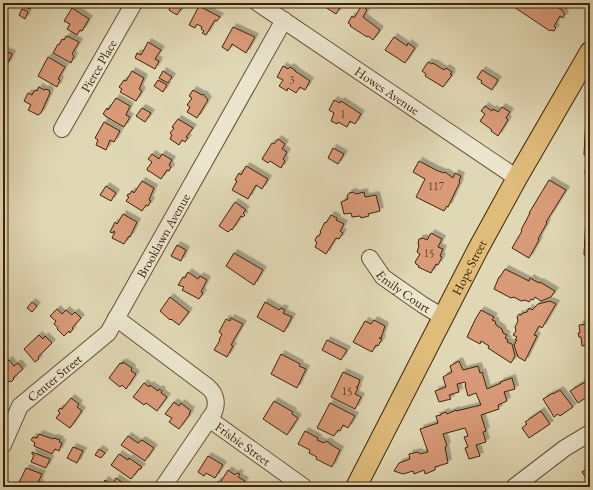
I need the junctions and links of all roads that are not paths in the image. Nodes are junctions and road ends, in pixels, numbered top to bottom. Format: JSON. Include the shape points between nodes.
{"nodes":[{"id":1,"x":134,"y":3,"type":"edge"},
{"id":2,"x":258,"y":3,"type":"edge"},
{"id":3,"x":284,"y":20,"type":"junction"},
{"id":4,"x":590,"y":52,"type":"edge"},
{"id":5,"x":62,"y":129,"type":"dead end"},
{"id":6,"x":517,"y":178,"type":"junction"},
{"id":7,"x":370,"y":258,"type":"dead end"},
{"id":8,"x":443,"y":317,"type":"junction"},
{"id":9,"x":116,"y":318,"type":"junction"},
{"id":10,"x":209,"y":419,"type":"junction"},
{"id":11,"x":590,"y":433,"type":"edge"},
{"id":12,"x":3,"y":445,"type":"edge"},
{"id":13,"x":163,"y":487,"type":"edge"},
{"id":14,"x":304,"y":487,"type":"edge"},
{"id":15,"x":356,"y":487,"type":"edge"},
{"id":16,"x":514,"y":487,"type":"edge"}],
"edges":[{"from":1,"to":5,"type":"street","name":"Pierce Place"},
{"from":2,"to":3,"type":"street","name":"Howes Avenue"},
{"from":3,"to":6,"type":"street","name":"Howes Avenue"},
{"from":3,"to":9,"type":"street","name":"Brooklawn Avenue"},
{"from":4,"to":6,"type":"main road","name":"Hope Street"},
{"from":6,"to":8,"type":"main road","name":"Hope Street"},
{"from":7,"to":8,"type":"street","name":"Emily Court","via":[[383,277]]},
{"from":8,"to":15,"type":"main road","name":"Hope Street"},
{"from":9,"to":10,"type":"street","via":[[211,389],[216,404]]},
{"from":9,"to":12,"type":"street","name":"Center Street","via":[[108,333],[20,406]]},
{"from":10,"to":13,"type":"street","name":"Frisbie Street"},
{"from":10,"to":14,"type":"street","name":"Frisbie Street"},
{"from":11,"to":16,"type":"street","via":[[565,448]]}]}
